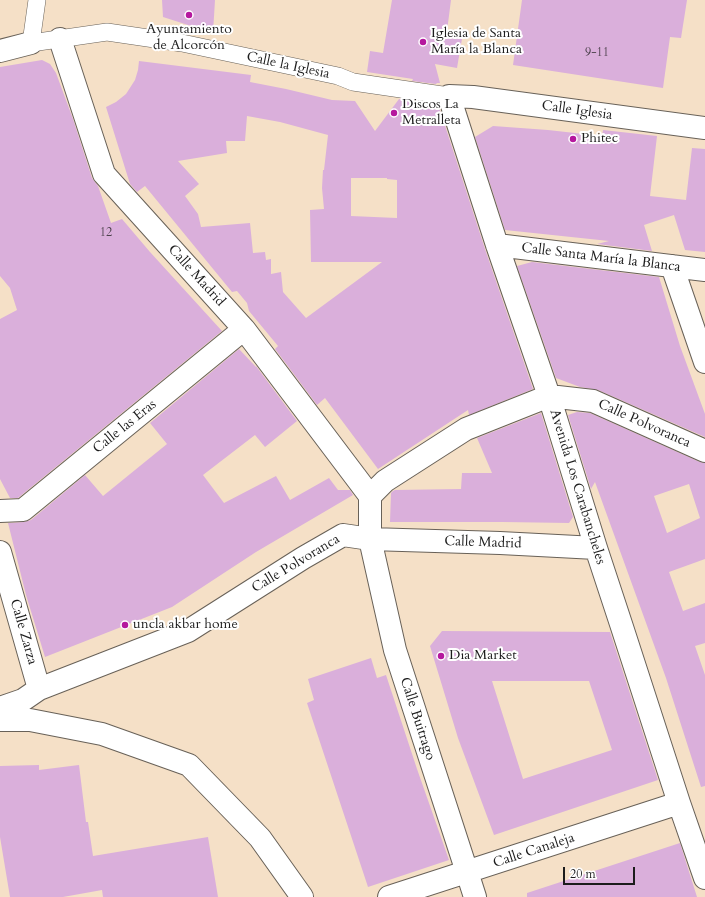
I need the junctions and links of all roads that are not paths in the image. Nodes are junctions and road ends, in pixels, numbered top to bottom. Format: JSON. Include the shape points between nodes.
{"nodes":[{"id":1,"x":37,"y":0,"type":"edge"},
{"id":2,"x":60,"y":39,"type":"junction"},
{"id":3,"x":32,"y":43,"type":"junction"},
{"id":4,"x":0,"y":51,"type":"edge"},
{"id":5,"x":449,"y":96,"type":"junction"},
{"id":6,"x":705,"y":128,"type":"edge"},
{"id":7,"x":497,"y":245,"type":"junction"},
{"id":8,"x":672,"y":266,"type":"junction"},
{"id":9,"x":705,"y":270,"type":"edge"},
{"id":10,"x":244,"y":329,"type":"junction"},
{"id":11,"x":705,"y":362,"type":"edge"},
{"id":12,"x":549,"y":396,"type":"junction"},
{"id":13,"x":705,"y":451,"type":"edge"},
{"id":14,"x":370,"y":496,"type":"junction"},
{"id":15,"x":0,"y":511,"type":"edge"},
{"id":16,"x":370,"y":539,"type":"junction"},
{"id":17,"x":596,"y":548,"type":"junction"},
{"id":18,"x":0,"y":552,"type":"edge"},
{"id":19,"x":39,"y":689,"type":"junction"},
{"id":20,"x":0,"y":708,"type":"edge"},
{"id":21,"x":0,"y":720,"type":"edge"},
{"id":22,"x":680,"y":803,"type":"junction"},
{"id":23,"x":702,"y":856,"type":"edge"},
{"id":24,"x":468,"y":872,"type":"junction"},
{"id":25,"x":705,"y":878,"type":"edge"},
{"id":26,"x":302,"y":897,"type":"edge"},
{"id":27,"x":389,"y":897,"type":"edge"},
{"id":28,"x":475,"y":897,"type":"edge"}],
"edges":[{"from":1,"to":3,"type":"street"},
{"from":2,"to":3,"type":"street","name":"Calle la Iglesia"},
{"from":2,"to":5,"type":"street","name":"Calle la Iglesia","via":[[107,32],[217,50],[338,76],[353,82]]},
{"from":2,"to":10,"type":"street","name":"Calle Madrid","via":[[104,174]]},
{"from":3,"to":4,"type":"street"},
{"from":5,"to":6,"type":"street","name":"Calle Iglesia"},
{"from":5,"to":7,"type":"street","name":"Avenida Los Carabancheles"},
{"from":7,"to":8,"type":"street","name":"Calle Santa María la Blanca"},
{"from":7,"to":12,"type":"street","name":"Avenida Los Carabancheles"},
{"from":8,"to":9,"type":"street","name":"Calle Santa María la Blanca"},
{"from":8,"to":11,"type":"street"},
{"from":10,"to":14,"type":"street","name":"Calle Madrid"},
{"from":10,"to":15,"type":"street","name":"Calle las Eras","via":[[23,510]]},
{"from":12,"to":13,"type":"street","name":"Calle Polvoranca","via":[[593,401]]},
{"from":12,"to":14,"type":"street","name":"Calle Polvoranca","via":[[466,428],[385,482]]},
{"from":12,"to":17,"type":"street","name":"Avenida Los Carabancheles"},
{"from":14,"to":16,"type":"street"},
{"from":16,"to":17,"type":"street","name":"Calle Madrid"},
{"from":16,"to":19,"type":"street","name":"Calle Polvoranca","via":[[343,535],[188,631]]},
{"from":16,"to":24,"type":"street","name":"Calle Buitrago","via":[[394,650]]},
{"from":17,"to":22,"type":"street","name":"Avenida Los Carabancheles"},
{"from":18,"to":19,"type":"street","name":"Calle Zarza"},
{"from":19,"to":20,"type":"street","name":"Calle Polvoranca","via":[[23,700]]},
{"from":21,"to":26,"type":"street","via":[[30,720],[102,734],[189,765],[260,838]]},
{"from":22,"to":23,"type":"street","name":"Avenida Los Carabancheles"},
{"from":22,"to":24,"type":"street","name":"Calle Canaleja"},
{"from":23,"to":25,"type":"street","name":"Avenida Los Carabancheles"},
{"from":24,"to":27,"type":"street","name":"Calle Canaleja"},
{"from":24,"to":28,"type":"street","name":"Calle Buitrago"}]}
